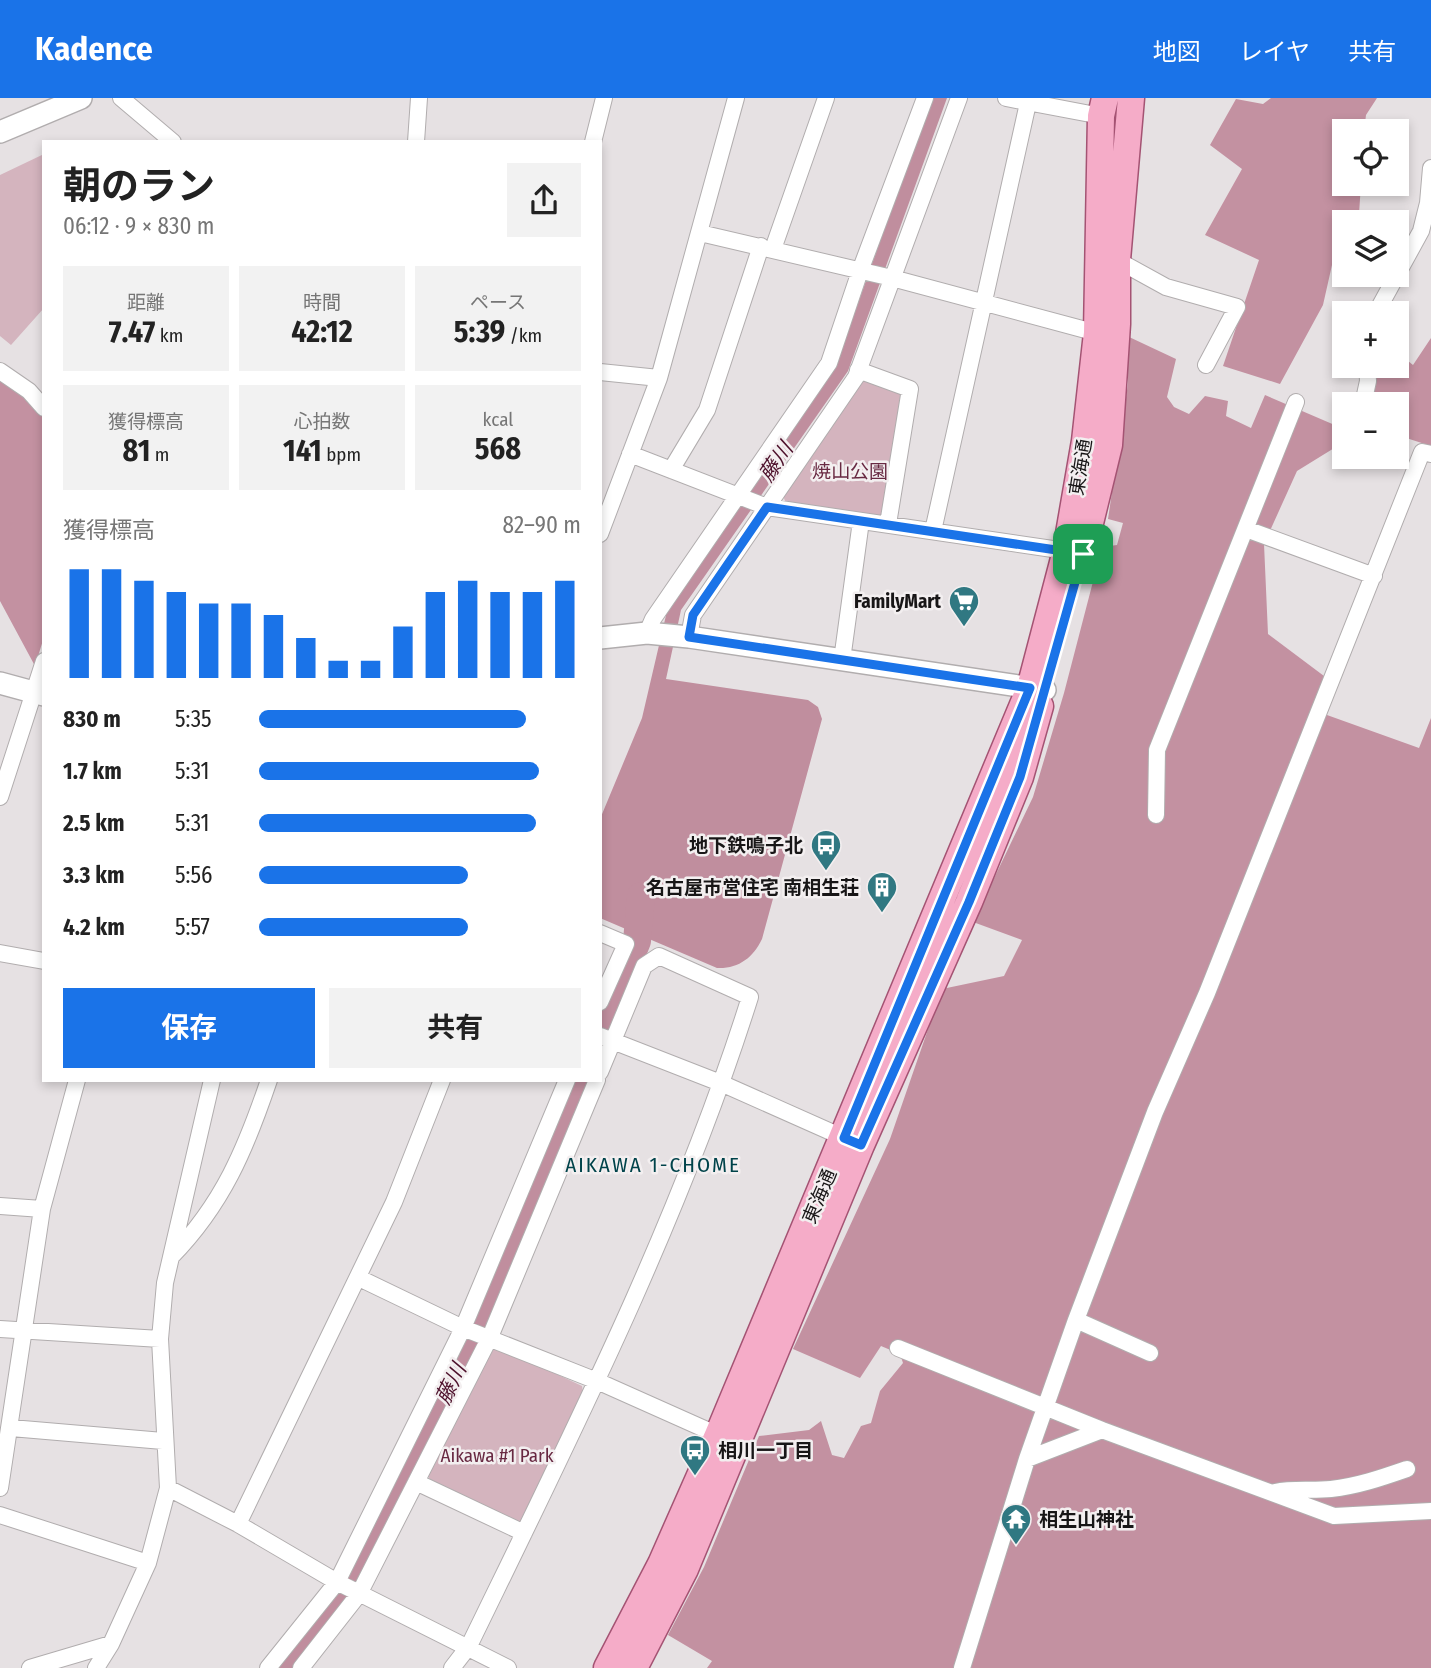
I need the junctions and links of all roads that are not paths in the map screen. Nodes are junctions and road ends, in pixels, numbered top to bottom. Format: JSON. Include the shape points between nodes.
{"nodes":[{"id":1,"x":81,"y":98,"type":"edge"},
{"id":2,"x":121,"y":98,"type":"edge"},
{"id":3,"x":419,"y":98,"type":"edge"},
{"id":4,"x":604,"y":98,"type":"edge"},
{"id":5,"x":736,"y":98,"type":"edge"},
{"id":6,"x":826,"y":98,"type":"edge"},
{"id":7,"x":925,"y":98,"type":"edge"},
{"id":8,"x":959,"y":98,"type":"edge"},
{"id":9,"x":1006,"y":98,"type":"edge"},
{"id":10,"x":1130,"y":98,"type":"edge"},
{"id":11,"x":1028,"y":103,"type":"junction"},
{"id":12,"x":1103,"y":107,"type":"edge"},
{"id":13,"x":0,"y":132,"type":"edge"},
{"id":14,"x":171,"y":140,"type":"edge"},
{"id":15,"x":416,"y":140,"type":"edge"},
{"id":16,"x":594,"y":140,"type":"edge"},
{"id":17,"x":1431,"y":168,"type":"edge"},
{"id":18,"x":700,"y":233,"type":"junction"},
{"id":19,"x":767,"y":247,"type":"junction"},
{"id":20,"x":1117,"y":260,"type":"junction"},
{"id":21,"x":864,"y":272,"type":"junction"},
{"id":22,"x":889,"y":277,"type":"junction"},
{"id":23,"x":1383,"y":301,"type":"edge"},
{"id":24,"x":983,"y":303,"type":"junction"},
{"id":25,"x":1097,"y":333,"type":"junction"},
{"id":26,"x":1206,"y":365,"type":"dead end"},
{"id":27,"x":859,"y":370,"type":"junction"},
{"id":28,"x":0,"y":371,"type":"edge"},
{"id":29,"x":602,"y":372,"type":"edge"},
{"id":30,"x":659,"y":378,"type":"junction"},
{"id":31,"x":1296,"y":402,"type":"dead end"},
{"id":32,"x":42,"y":406,"type":"edge"},
{"id":33,"x":630,"y":454,"type":"junction"},
{"id":34,"x":1431,"y":454,"type":"edge"},
{"id":35,"x":671,"y":470,"type":"junction"},
{"id":36,"x":739,"y":497,"type":"junction"},
{"id":37,"x":764,"y":506,"type":"junction"},
{"id":38,"x":861,"y":521,"type":"junction"},
{"id":39,"x":888,"y":524,"type":"junction"},
{"id":40,"x":602,"y":529,"type":"edge"},
{"id":41,"x":1246,"y":529,"type":"junction"},
{"id":42,"x":933,"y":531,"type":"junction"},
{"id":43,"x":1075,"y":552,"type":"junction"},
{"id":44,"x":1374,"y":576,"type":"junction"},
{"id":45,"x":651,"y":633,"type":"junction"},
{"id":46,"x":685,"y":636,"type":"junction"},
{"id":47,"x":602,"y":638,"type":"edge"},
{"id":48,"x":842,"y":660,"type":"junction"},
{"id":49,"x":42,"y":674,"type":"edge"},
{"id":50,"x":0,"y":683,"type":"edge"},
{"id":51,"x":1037,"y":689,"type":"junction"},
{"id":52,"x":39,"y":694,"type":"edge"},
{"id":53,"x":0,"y":797,"type":"edge"},
{"id":54,"x":1156,"y":816,"type":"dead end"},
{"id":55,"x":602,"y":934,"type":"edge"},
{"id":56,"x":0,"y":953,"type":"edge"},
{"id":57,"x":42,"y":961,"type":"edge"},
{"id":58,"x":602,"y":998,"type":"edge"},
{"id":59,"x":606,"y":1039,"type":"edge"},
{"id":60,"x":602,"y":1061,"type":"edge"},
{"id":61,"x":76,"y":1082,"type":"edge"},
{"id":62,"x":212,"y":1082,"type":"edge"},
{"id":63,"x":268,"y":1082,"type":"edge"},
{"id":64,"x":441,"y":1082,"type":"edge"},
{"id":65,"x":566,"y":1082,"type":"edge"},
{"id":66,"x":596,"y":1082,"type":"edge"},
{"id":67,"x":723,"y":1084,"type":"junction"},
{"id":68,"x":853,"y":1142,"type":"junction"},
{"id":69,"x":0,"y":1206,"type":"edge"},
{"id":70,"x":42,"y":1209,"type":"junction"},
{"id":71,"x":171,"y":1257,"type":"junction"},
{"id":72,"x":359,"y":1278,"type":"junction"},
{"id":73,"x":1076,"y":1320,"type":"junction"},
{"id":74,"x":0,"y":1329,"type":"edge"},
{"id":75,"x":26,"y":1333,"type":"junction"},
{"id":76,"x":477,"y":1333,"type":"junction"},
{"id":77,"x":160,"y":1339,"type":"junction"},
{"id":78,"x":898,"y":1348,"type":"dead end"},
{"id":79,"x":1150,"y":1353,"type":"dead end"},
{"id":80,"x":597,"y":1381,"type":"junction"},
{"id":81,"x":1046,"y":1407,"type":"junction"},
{"id":82,"x":11,"y":1428,"type":"junction"},
{"id":83,"x":1102,"y":1430,"type":"junction"},
{"id":84,"x":718,"y":1435,"type":"junction"},
{"id":85,"x":163,"y":1441,"type":"junction"},
{"id":86,"x":1027,"y":1459,"type":"junction"},
{"id":87,"x":1406,"y":1469,"type":"dead end"},
{"id":88,"x":416,"y":1482,"type":"junction"},
{"id":89,"x":0,"y":1488,"type":"edge"},
{"id":90,"x":168,"y":1488,"type":"junction"},
{"id":91,"x":1275,"y":1492,"type":"junction"},
{"id":92,"x":1431,"y":1511,"type":"edge"},
{"id":93,"x":0,"y":1515,"type":"edge"},
{"id":94,"x":238,"y":1524,"type":"junction"},
{"id":95,"x":524,"y":1533,"type":"junction"},
{"id":96,"x":148,"y":1563,"type":"junction"},
{"id":97,"x":348,"y":1588,"type":"junction"},
{"id":98,"x":111,"y":1644,"type":"junction"},
{"id":99,"x":470,"y":1646,"type":"junction"},
{"id":100,"x":30,"y":1668,"type":"edge"},
{"id":101,"x":96,"y":1668,"type":"edge"},
{"id":102,"x":268,"y":1668,"type":"edge"},
{"id":103,"x":301,"y":1668,"type":"edge"},
{"id":104,"x":452,"y":1668,"type":"edge"},
{"id":105,"x":508,"y":1668,"type":"edge"},
{"id":106,"x":607,"y":1668,"type":"edge"},
{"id":107,"x":634,"y":1668,"type":"edge"},
{"id":108,"x":962,"y":1668,"type":"edge"}],
"edges":[{"from":1,"to":13,"type":"street"},
{"from":2,"to":14,"type":"street"},
{"from":3,"to":15,"type":"street"},
{"from":4,"to":16,"type":"street"},
{"from":5,"to":18,"type":"street"},
{"from":6,"to":19,"type":"street"},
{"from":7,"to":21,"type":"street"},
{"from":8,"to":22,"type":"street"},
{"from":9,"to":11,"type":"street"},
{"from":10,"to":20,"type":"main road","name":"東海通"},
{"from":11,"to":12,"type":"street"},
{"from":11,"to":24,"type":"street"},
{"from":12,"to":25,"type":"main road","name":"東海通"},
{"from":17,"to":23,"type":"street","via":[[1421,231]]},
{"from":18,"to":19,"type":"street"},
{"from":18,"to":30,"type":"street"},
{"from":19,"to":21,"type":"street"},
{"from":19,"to":35,"type":"street","via":[[707,410]]},
{"from":20,"to":26,"type":"street","via":[[1166,287],[1237,307]]},
{"from":20,"to":43,"type":"main road","name":"東海通","via":[[1109,445]]},
{"from":21,"to":22,"type":"street"},
{"from":21,"to":36,"type":"street","via":[[829,363]]},
{"from":22,"to":24,"type":"street"},
{"from":22,"to":27,"type":"street"},
{"from":24,"to":25,"type":"street"},
{"from":24,"to":42,"type":"street"},
{"from":25,"to":43,"type":"main road","name":"東海通"},
{"from":27,"to":37,"type":"street"},
{"from":27,"to":39,"type":"street","via":[[909,389]]},
{"from":28,"to":32,"type":"street"},
{"from":29,"to":30,"type":"street"},
{"from":30,"to":33,"type":"street"},
{"from":31,"to":41,"type":"street"},
{"from":33,"to":35,"type":"street"},
{"from":33,"to":40,"type":"street"},
{"from":34,"to":44,"type":"street","via":[[1422,452]]},
{"from":35,"to":36,"type":"street"},
{"from":36,"to":37,"type":"street"},
{"from":36,"to":45,"type":"street","via":[[653,619]]},
{"from":37,"to":38,"type":"street"},
{"from":37,"to":46,"type":"street","via":[[693,615]]},
{"from":38,"to":39,"type":"street"},
{"from":38,"to":48,"type":"street"},
{"from":39,"to":42,"type":"street"},
{"from":41,"to":44,"type":"street"},
{"from":41,"to":54,"type":"street","via":[[1157,750]]},
{"from":42,"to":43,"type":"street"},
{"from":43,"to":51,"type":"main road","name":"東海通"},
{"from":44,"to":73,"type":"street","via":[[1155,1112]]},
{"from":45,"to":46,"type":"street"},
{"from":45,"to":47,"type":"street"},
{"from":46,"to":48,"type":"street"},
{"from":48,"to":51,"type":"street"},
{"from":49,"to":52,"type":"street"},
{"from":50,"to":52,"type":"street"},
{"from":51,"to":68,"type":"main road","name":"東海通"},
{"from":52,"to":53,"type":"street"},
{"from":55,"to":58,"type":"street","via":[[626,944]]},
{"from":56,"to":57,"type":"street"},
{"from":59,"to":60,"type":"street"},
{"from":59,"to":67,"type":"street"},
{"from":59,"to":67,"type":"street","via":[[644,967],[659,956],[750,997]]},
{"from":61,"to":70,"type":"street"},
{"from":62,"to":71,"type":"street"},
{"from":63,"to":71,"type":"street","via":[[238,1165],[198,1229]]},
{"from":64,"to":72,"type":"street"},
{"from":65,"to":76,"type":"street"},
{"from":66,"to":76,"type":"street"},
{"from":67,"to":68,"type":"street"},
{"from":67,"to":80,"type":"street"},
{"from":68,"to":84,"type":"main road","name":"東海通"},
{"from":68,"to":107,"type":"main road","name":"東海通","via":[[685,1569]]},
{"from":69,"to":70,"type":"street"},
{"from":70,"to":75,"type":"street"},
{"from":71,"to":77,"type":"street"},
{"from":72,"to":76,"type":"street"},
{"from":72,"to":94,"type":"street"},
{"from":73,"to":79,"type":"street"},
{"from":73,"to":81,"type":"street"},
{"from":74,"to":75,"type":"street"},
{"from":75,"to":77,"type":"street"},
{"from":75,"to":82,"type":"street"},
{"from":76,"to":80,"type":"street"},
{"from":76,"to":88,"type":"street"},
{"from":76,"to":97,"type":"street"},
{"from":77,"to":85,"type":"street"},
{"from":78,"to":81,"type":"street"},
{"from":80,"to":84,"type":"street"},
{"from":80,"to":95,"type":"street"},
{"from":81,"to":83,"type":"street"},
{"from":81,"to":86,"type":"street"},
{"from":82,"to":85,"type":"street"},
{"from":82,"to":89,"type":"street"},
{"from":83,"to":86,"type":"street"},
{"from":83,"to":91,"type":"street"},
{"from":84,"to":106,"type":"main road","name":"東海通","via":[[661,1564]]},
{"from":85,"to":90,"type":"street"},
{"from":86,"to":108,"type":"street"},
{"from":87,"to":91,"type":"street","via":[[1364,1485]]},
{"from":88,"to":95,"type":"street"},
{"from":88,"to":97,"type":"street"},
{"from":90,"to":94,"type":"street"},
{"from":90,"to":96,"type":"street"},
{"from":91,"to":92,"type":"street","via":[[1334,1516]]},
{"from":93,"to":96,"type":"street"},
{"from":94,"to":97,"type":"street"},
{"from":95,"to":99,"type":"street"},
{"from":96,"to":98,"type":"street"},
{"from":97,"to":99,"type":"street"},
{"from":97,"to":102,"type":"street"},
{"from":97,"to":103,"type":"street"},
{"from":98,"to":100,"type":"street"},
{"from":98,"to":101,"type":"street"},
{"from":99,"to":104,"type":"street"},
{"from":99,"to":105,"type":"street"}]}
